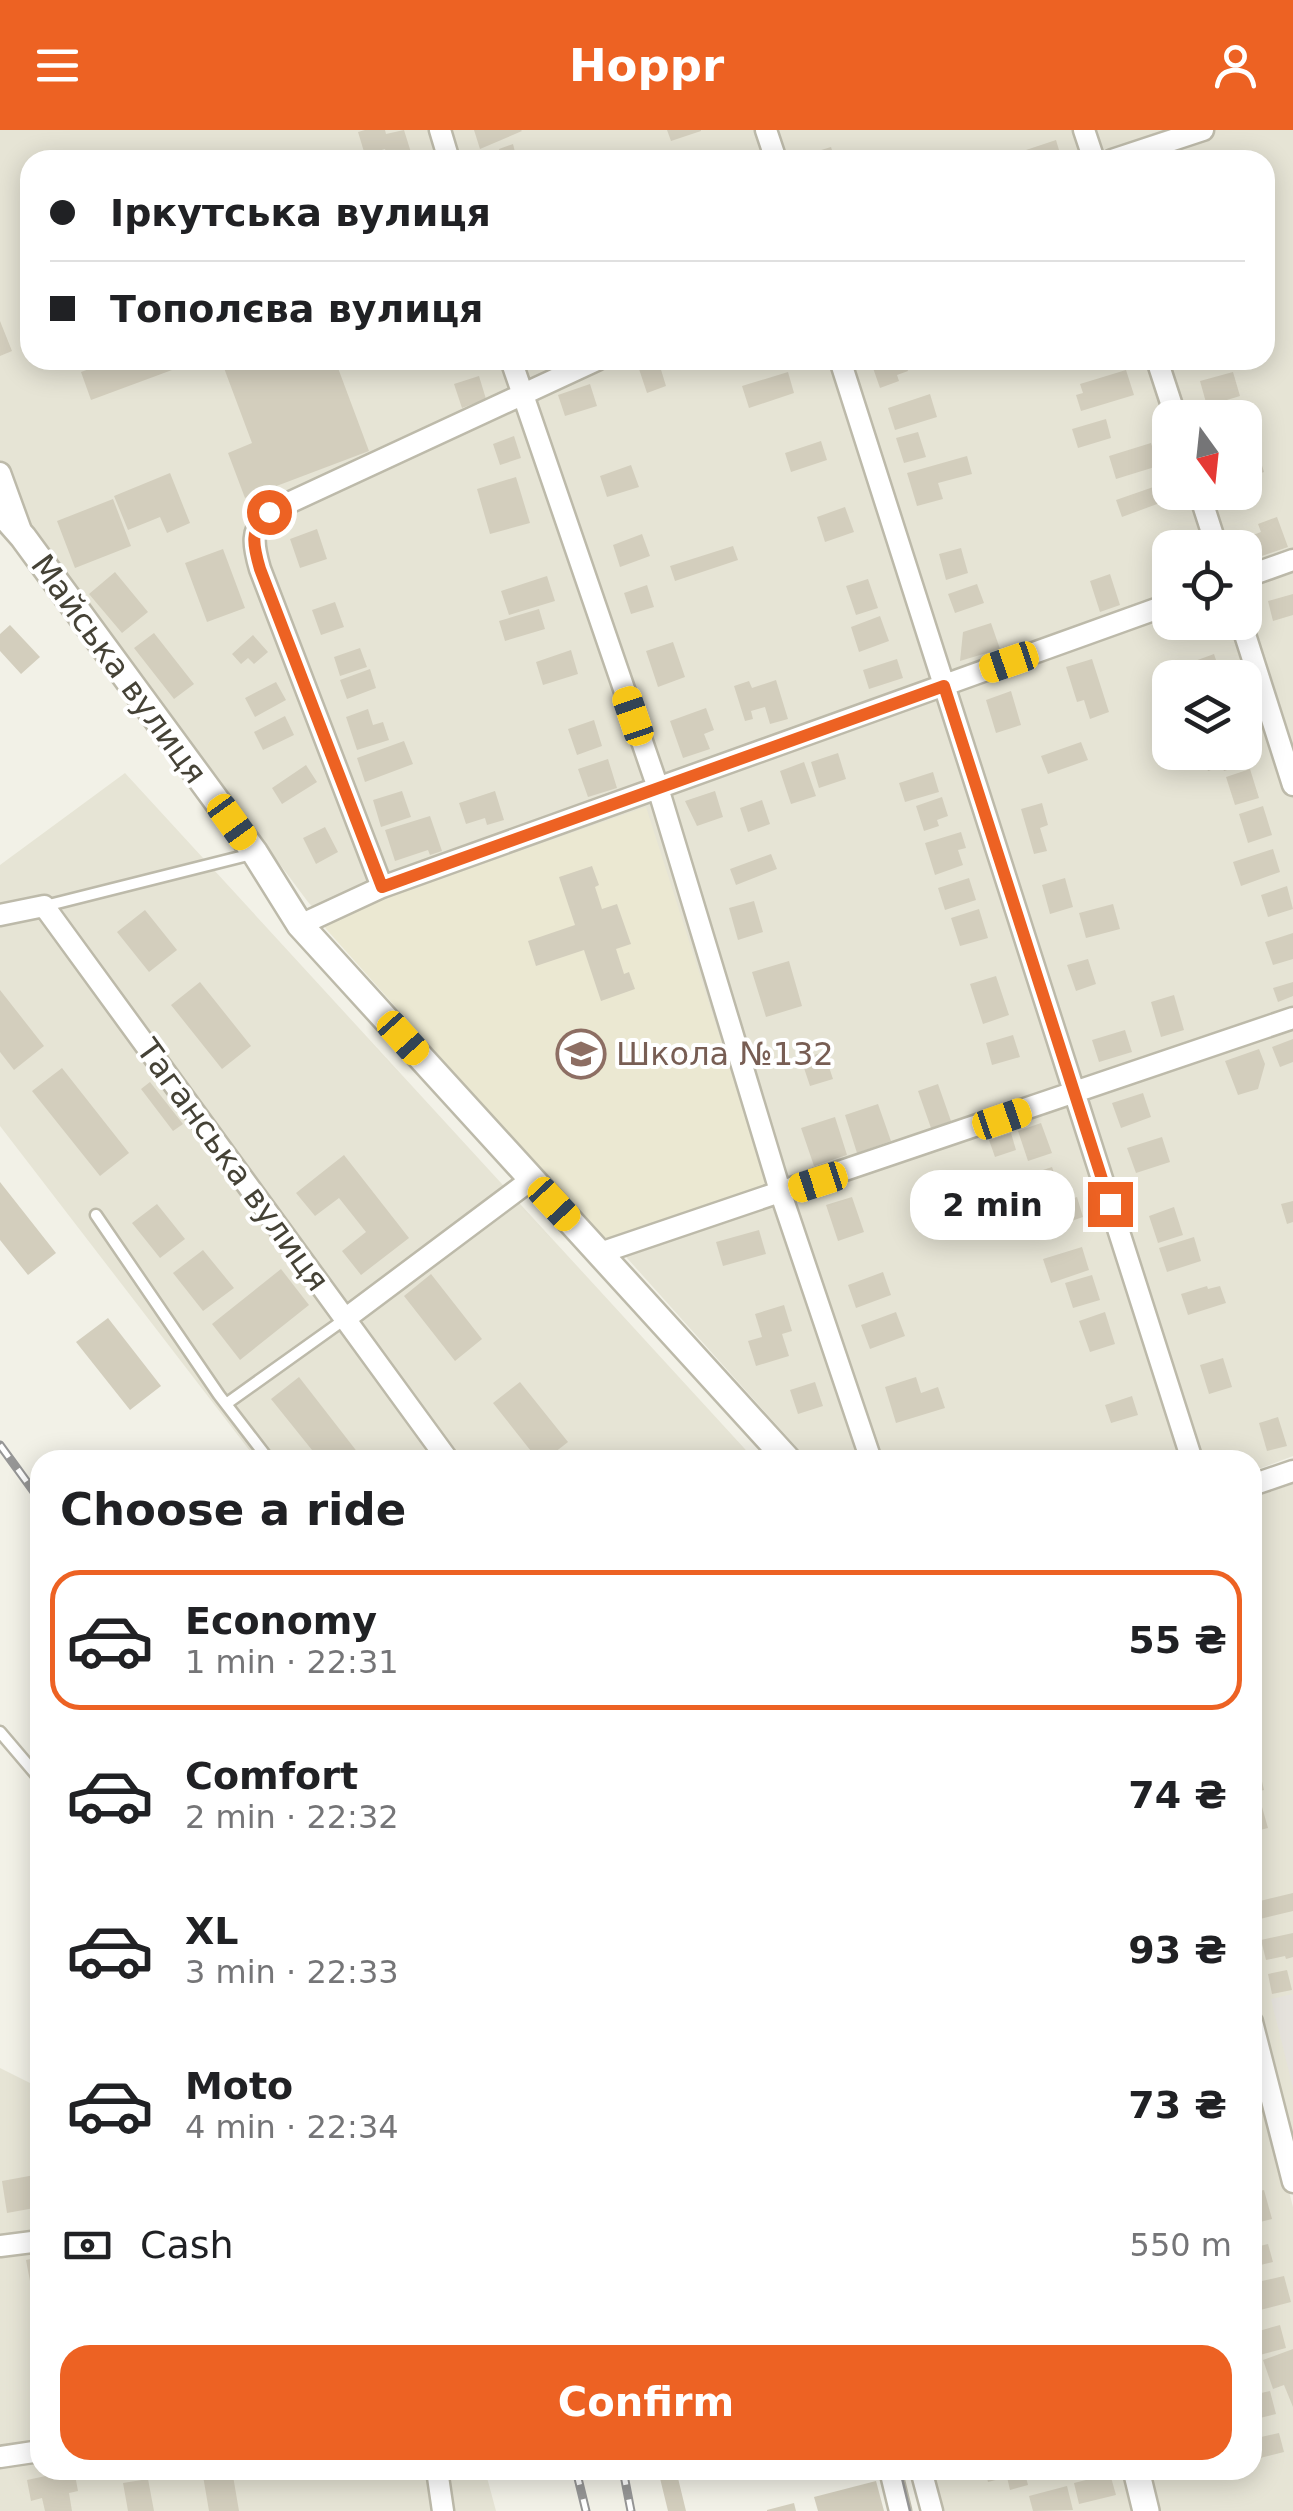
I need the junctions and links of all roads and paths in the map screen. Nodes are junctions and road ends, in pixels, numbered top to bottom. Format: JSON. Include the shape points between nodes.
{"nodes":[{"id":1,"x":1203,"y":130,"type":"edge"},
{"id":2,"x":1142,"y":150,"type":"edge"},
{"id":3,"x":514,"y":370,"type":"edge"},
{"id":4,"x":573,"y":370,"type":"edge"},
{"id":5,"x":843,"y":370,"type":"edge"},
{"id":6,"x":1161,"y":370,"type":"edge"},
{"id":7,"x":521,"y":392,"type":"junction"},
{"id":8,"x":1170,"y":400,"type":"edge"},
{"id":9,"x":0,"y":473,"type":"edge"},
{"id":10,"x":0,"y":511,"type":"edge"},
{"id":11,"x":23,"y":537,"type":"junction"},
{"id":12,"x":1293,"y":560,"type":"edge"},
{"id":13,"x":1262,"y":571,"type":"edge"},
{"id":14,"x":1152,"y":611,"type":"edge"},
{"id":15,"x":1247,"y":640,"type":"edge"},
{"id":16,"x":944,"y":686,"type":"junction"},
{"id":17,"x":1293,"y":785,"type":"edge"},
{"id":18,"x":658,"y":788,"type":"junction"},
{"id":19,"x":255,"y":853,"type":"junction"},
{"id":20,"x":382,"y":887,"type":"junction"},
{"id":21,"x":44,"y":906,"type":"junction"},
{"id":22,"x":0,"y":915,"type":"edge"},
{"id":23,"x":300,"y":924,"type":"junction"},
{"id":24,"x":1293,"y":1018,"type":"edge"},
{"id":25,"x":1075,"y":1094,"type":"junction"},
{"id":26,"x":532,"y":1179,"type":"junction"},
{"id":27,"x":781,"y":1194,"type":"junction"},
{"id":28,"x":96,"y":1214,"type":"dead end"},
{"id":29,"x":600,"y":1253,"type":"junction"},
{"id":30,"x":344,"y":1319,"type":"junction"},
{"id":31,"x":226,"y":1404,"type":"junction"},
{"id":32,"x":261,"y":1450,"type":"edge"},
{"id":33,"x":441,"y":1450,"type":"edge"},
{"id":34,"x":779,"y":1450,"type":"edge"},
{"id":35,"x":868,"y":1450,"type":"edge"},
{"id":36,"x":1189,"y":1450,"type":"edge"},
{"id":37,"x":1293,"y":1471,"type":"edge"},
{"id":38,"x":1262,"y":1482,"type":"edge"},
{"id":39,"x":0,"y":1732,"type":"edge"},
{"id":40,"x":30,"y":1767,"type":"edge"},
{"id":41,"x":1262,"y":2061,"type":"edge"},
{"id":42,"x":1293,"y":2182,"type":"edge"},
{"id":43,"x":30,"y":2242,"type":"edge"},
{"id":44,"x":0,"y":2246,"type":"edge"},
{"id":45,"x":30,"y":2452,"type":"edge"},
{"id":46,"x":0,"y":2457,"type":"edge"},
{"id":47,"x":438,"y":2480,"type":"edge"},
{"id":48,"x":892,"y":2480,"type":"edge"},
{"id":49,"x":924,"y":2480,"type":"edge"},
{"id":50,"x":1138,"y":2480,"type":"edge"},
{"id":51,"x":443,"y":2511,"type":"edge"},
{"id":52,"x":900,"y":2511,"type":"edge"},
{"id":53,"x":932,"y":2511,"type":"edge"},
{"id":54,"x":1146,"y":2511,"type":"edge"}],
"edges":[{"from":1,"to":2,"type":"street"},
{"from":3,"to":7,"type":"street"},
{"from":4,"to":7,"type":"street"},
{"from":5,"to":16,"type":"street"},
{"from":6,"to":8,"type":"street"},
{"from":7,"to":18,"type":"street"},
{"from":7,"to":20,"type":"street","via":[[269,512],[254,531],[260,569]]},
{"from":9,"to":11,"type":"street"},
{"from":10,"to":11,"type":"street","name":"Майська вулиця"},
{"from":11,"to":19,"type":"street","name":"Майська вулиця"},
{"from":12,"to":13,"type":"street"},
{"from":14,"to":16,"type":"street"},
{"from":15,"to":17,"type":"street"},
{"from":16,"to":18,"type":"street"},
{"from":16,"to":25,"type":"street"},
{"from":18,"to":20,"type":"street"},
{"from":18,"to":27,"type":"street"},
{"from":19,"to":21,"type":"lane"},
{"from":19,"to":23,"type":"street","name":"Майська вулиця"},
{"from":20,"to":23,"type":"street"},
{"from":21,"to":22,"type":"street"},
{"from":21,"to":30,"type":"street","name":"Таганська вулиця"},
{"from":23,"to":26,"type":"street","name":"Майська вулиця"},
{"from":24,"to":25,"type":"street"},
{"from":25,"to":27,"type":"street"},
{"from":25,"to":36,"type":"street"},
{"from":26,"to":29,"type":"street","name":"Майська вулиця"},
{"from":26,"to":30,"type":"street"},
{"from":27,"to":29,"type":"street"},
{"from":27,"to":35,"type":"street"},
{"from":28,"to":31,"type":"lane"},
{"from":29,"to":34,"type":"street","name":"Майська вулиця"},
{"from":30,"to":31,"type":"lane"},
{"from":30,"to":33,"type":"street","name":"Таганська вулиця"},
{"from":31,"to":32,"type":"lane"},
{"from":37,"to":38,"type":"street"},
{"from":39,"to":40,"type":"lane"},
{"from":41,"to":42,"type":"street"},
{"from":43,"to":44,"type":"street"},
{"from":45,"to":46,"type":"street"},
{"from":47,"to":51,"type":"street"},
{"from":48,"to":52,"type":"street"},
{"from":49,"to":53,"type":"street"},
{"from":50,"to":54,"type":"street"}]}
